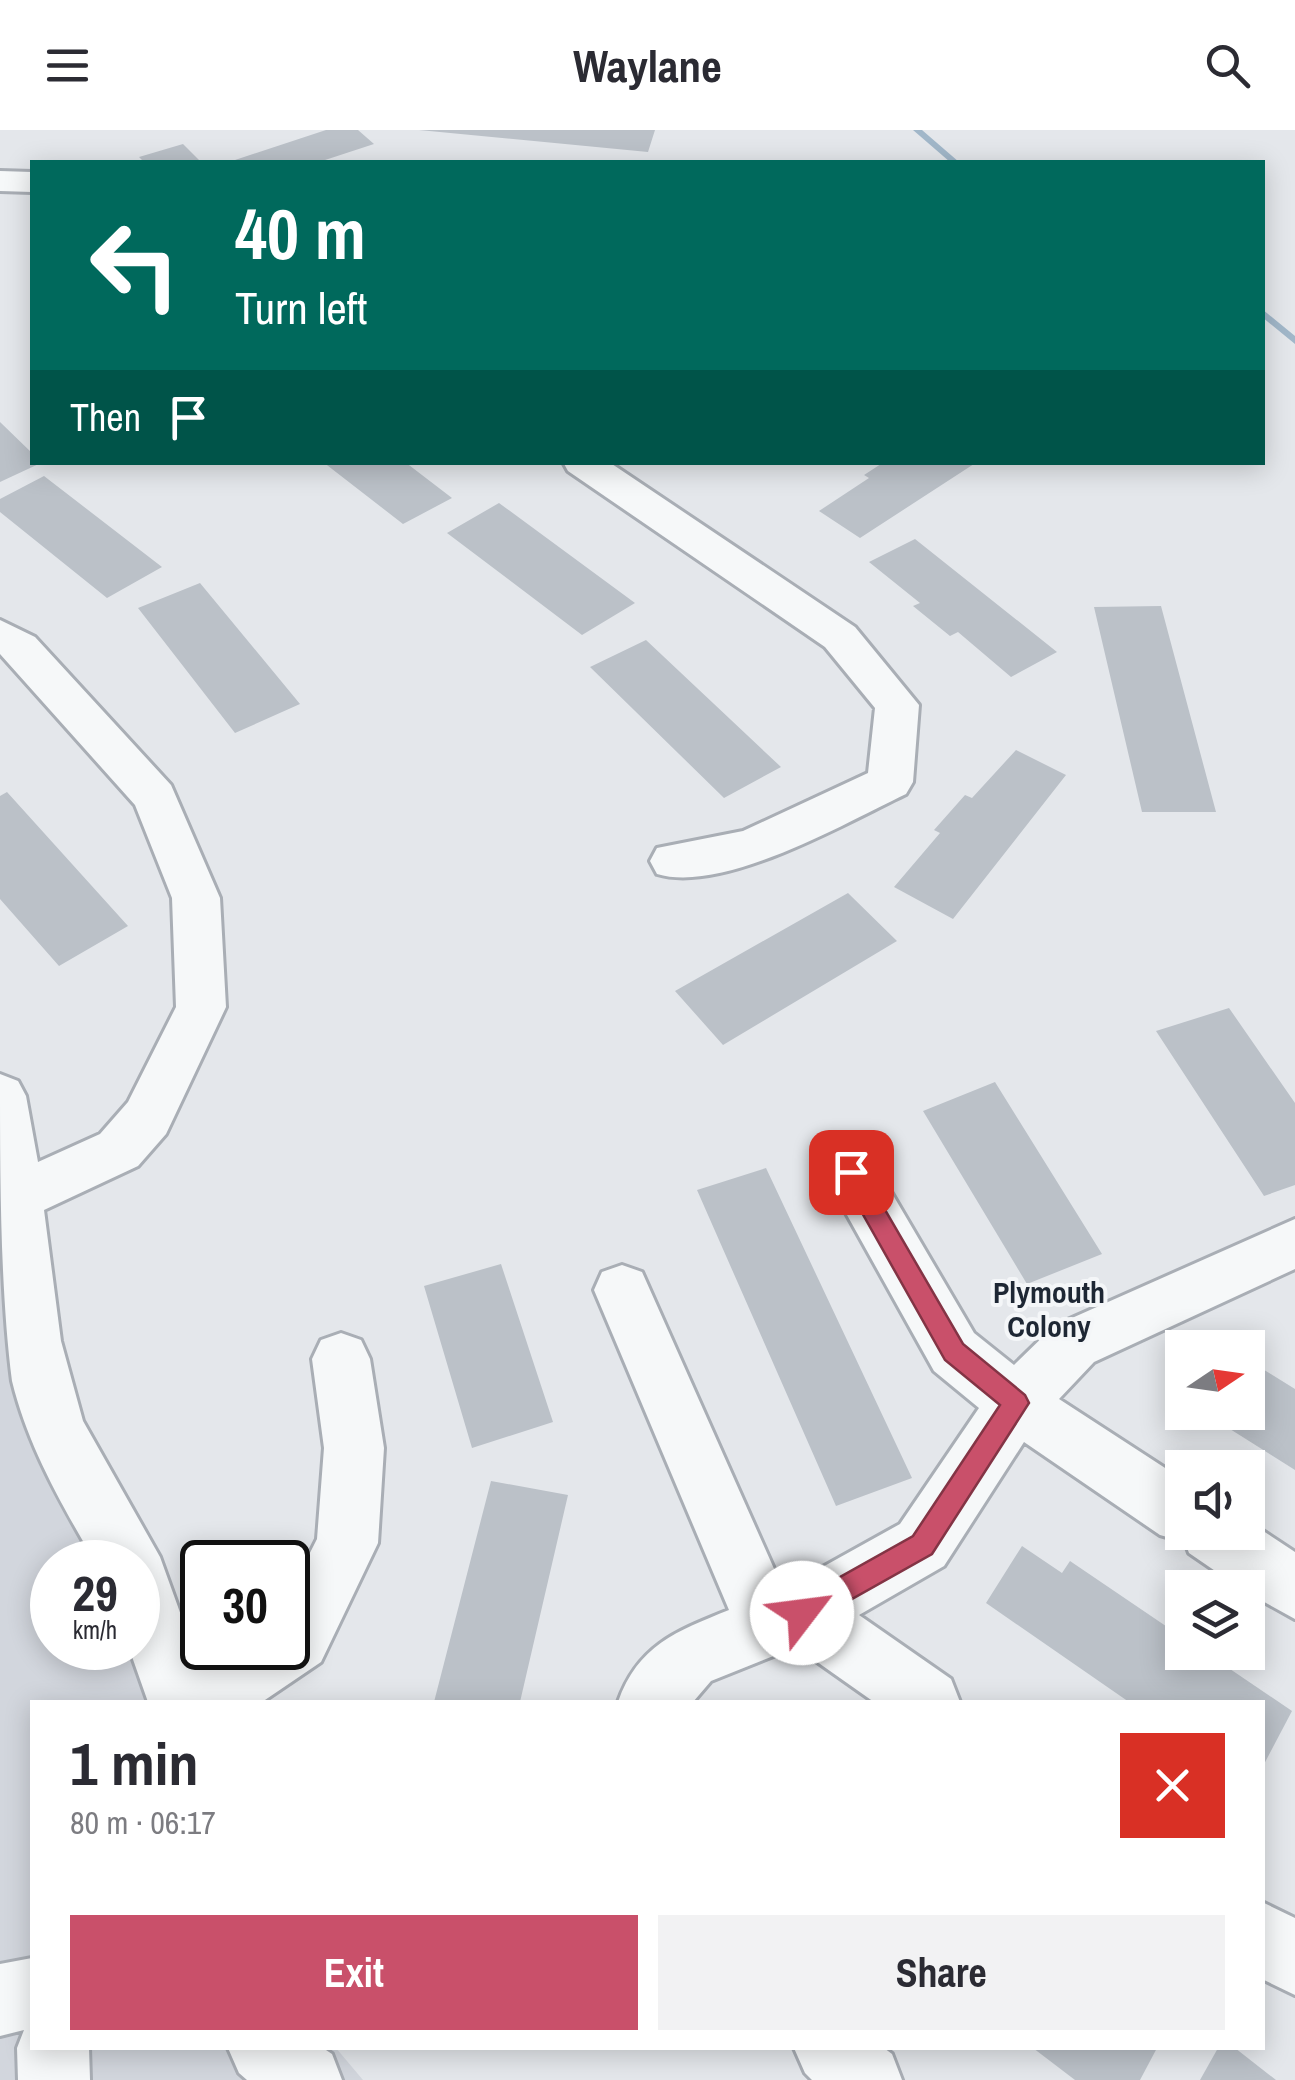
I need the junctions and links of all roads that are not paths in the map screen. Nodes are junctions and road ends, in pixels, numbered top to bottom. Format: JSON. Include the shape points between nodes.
{"nodes":[{"id":1,"x":0,"y":181,"type":"edge"},
{"id":2,"x":30,"y":182,"type":"edge"},
{"id":3,"x":586,"y":465,"type":"edge"},
{"id":4,"x":0,"y":634,"type":"edge"},
{"id":5,"x":674,"y":861,"type":"dead end"},
{"id":6,"x":0,"y":1096,"type":"edge"},
{"id":7,"x":851,"y":1172,"type":"dead end"},
{"id":8,"x":18,"y":1197,"type":"junction"},
{"id":9,"x":1295,"y":1242,"type":"edge"},
{"id":10,"x":622,"y":1290,"type":"dead end"},
{"id":11,"x":341,"y":1358,"type":"dead end"},
{"id":12,"x":1016,"y":1403,"type":"junction"},
{"id":13,"x":1165,"y":1503,"type":"edge"},
{"id":14,"x":117,"y":1540,"type":"edge"},
{"id":15,"x":1238,"y":1550,"type":"edge"},
{"id":16,"x":1295,"y":1588,"type":"edge"},
{"id":17,"x":785,"y":1620,"type":"junction"},
{"id":18,"x":160,"y":1643,"type":"edge"},
{"id":19,"x":179,"y":1700,"type":"edge"},
{"id":20,"x":209,"y":1700,"type":"edge"},
{"id":21,"x":652,"y":1700,"type":"edge"},
{"id":22,"x":925,"y":1700,"type":"edge"},
{"id":23,"x":1265,"y":1939,"type":"edge"},
{"id":24,"x":1295,"y":1960,"type":"edge"},
{"id":25,"x":30,"y":1993,"type":"edge"},
{"id":26,"x":0,"y":2000,"type":"edge"},
{"id":27,"x":53,"y":2050,"type":"edge"},
{"id":28,"x":267,"y":2050,"type":"edge"},
{"id":29,"x":832,"y":2050,"type":"edge"},
{"id":30,"x":54,"y":2080,"type":"edge"},
{"id":31,"x":306,"y":2080,"type":"edge"},
{"id":32,"x":866,"y":2080,"type":"edge"}],
"edges":[{"from":1,"to":2,"type":"street"},
{"from":3,"to":5,"type":"street","via":[[840,637],[897,705],[890,782],[752,847]]},
{"from":4,"to":8,"type":"street","via":[[20,647],[154,798],[196,898],[201,1007],[147,1118],[119,1150]]},
{"from":6,"to":8,"type":"street"},
{"from":7,"to":12,"type":"street","via":[[954,1352]]},
{"from":8,"to":14,"type":"street","via":[[29,1324],[53,1422]]},
{"from":9,"to":12,"type":"street","via":[[1074,1344]]},
{"from":10,"to":17,"type":"street"},
{"from":11,"to":20,"type":"street","via":[[354,1448],[347,1543],[299,1640]]},
{"from":12,"to":13,"type":"street"},
{"from":12,"to":17,"type":"street","via":[[922,1545]]},
{"from":15,"to":16,"type":"street"},
{"from":17,"to":21,"type":"street","via":[[689,1658]]},
{"from":17,"to":22,"type":"street"},
{"from":18,"to":19,"type":"street"},
{"from":23,"to":24,"type":"street"},
{"from":25,"to":26,"type":"street"},
{"from":27,"to":30,"type":"street"},
{"from":28,"to":31,"type":"street"},
{"from":29,"to":32,"type":"street"}]}
